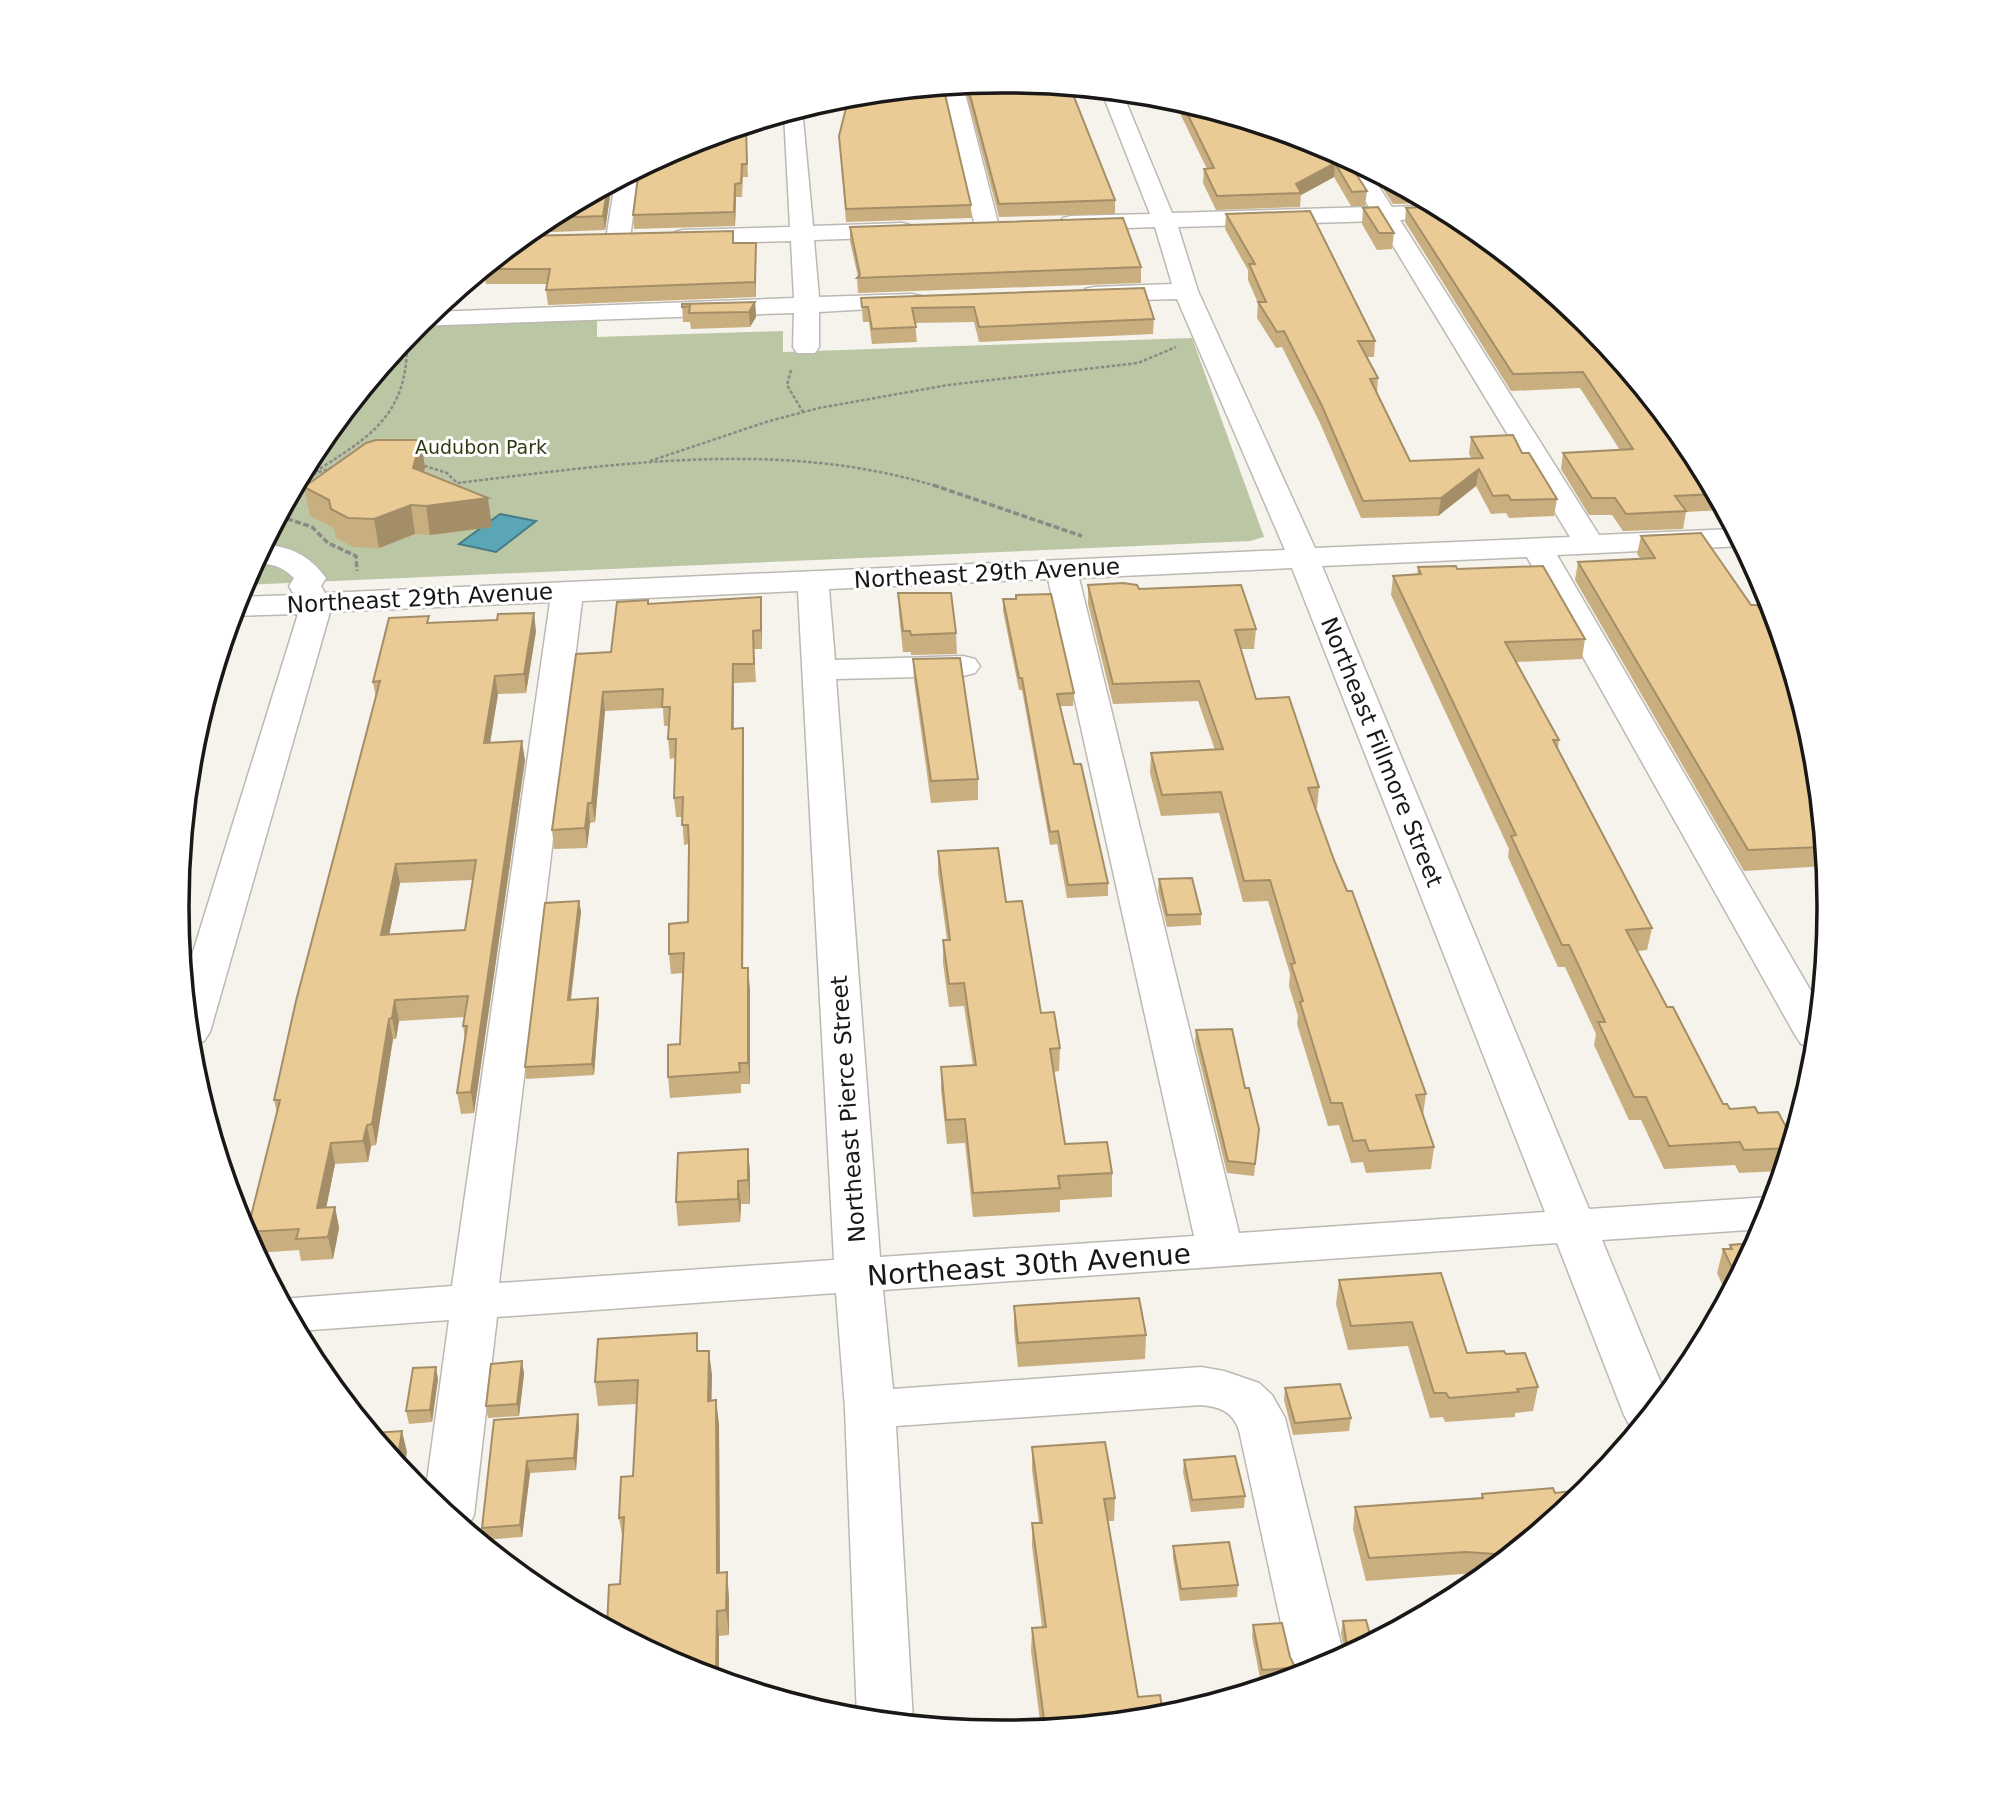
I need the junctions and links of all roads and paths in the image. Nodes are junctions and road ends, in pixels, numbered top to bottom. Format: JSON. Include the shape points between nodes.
{"nodes":[{"id":1,"x":955,"y":94,"type":"edge"},
{"id":2,"x":1115,"y":101,"type":"edge"},
{"id":3,"x":795,"y":119,"type":"edge"},
{"id":4,"x":1362,"y":177,"type":"edge"},
{"id":5,"x":625,"y":187,"type":"edge"},
{"id":6,"x":1427,"y":213,"type":"edge"},
{"id":7,"x":1386,"y":214,"type":"junction"},
{"id":8,"x":1164,"y":220,"type":"junction"},
{"id":9,"x":1052,"y":224,"type":"edge"},
{"id":10,"x":1013,"y":226,"type":"edge"},
{"id":11,"x":987,"y":227,"type":"junction"},
{"id":12,"x":960,"y":228,"type":"edge"},
{"id":13,"x":919,"y":229,"type":"edge"},
{"id":14,"x":803,"y":233,"type":"junction"},
{"id":15,"x":618,"y":239,"type":"junction"},
{"id":16,"x":593,"y":240,"type":"edge"},
{"id":17,"x":1175,"y":291,"type":"junction"},
{"id":18,"x":1068,"y":295,"type":"edge"},
{"id":19,"x":931,"y":301,"type":"edge"},
{"id":20,"x":807,"y":306,"type":"junction"},
{"id":21,"x":440,"y":319,"type":"edge"},
{"id":22,"x":806,"y":346,"type":"dead end"},
{"id":23,"x":409,"y":352,"type":"edge"},
{"id":24,"x":373,"y":432,"type":"junction"},
{"id":25,"x":371,"y":445,"type":"edge"},
{"id":26,"x":345,"y":464,"type":"edge"},
{"id":27,"x":418,"y":464,"type":"edge"},
{"id":28,"x":643,"y":464,"type":"junction"},
{"id":29,"x":316,"y":471,"type":"edge"},
{"id":30,"x":314,"y":474,"type":"edge"},
{"id":31,"x":288,"y":519,"type":"edge"},
{"id":32,"x":1083,"y":537,"type":"dead end"},
{"id":33,"x":1728,"y":538,"type":"edge"},
{"id":34,"x":1590,"y":545,"type":"junction"},
{"id":35,"x":1537,"y":547,"type":"junction"},
{"id":36,"x":270,"y":554,"type":"edge"},
{"id":37,"x":1303,"y":558,"type":"junction"},
{"id":38,"x":1061,"y":569,"type":"junction"},
{"id":39,"x":356,"y":573,"type":"dead end"},
{"id":40,"x":814,"y":580,"type":"junction"},
{"id":41,"x":567,"y":592,"type":"junction"},
{"id":42,"x":314,"y":603,"type":"junction"},
{"id":43,"x":247,"y":606,"type":"edge"},
{"id":44,"x":964,"y":666,"type":"edge"},
{"id":45,"x":819,"y":670,"type":"junction"},
{"id":46,"x":196,"y":1010,"type":"edge"},
{"id":47,"x":1808,"y":1022,"type":"edge"},
{"id":48,"x":1757,"y":1214,"type":"edge"},
{"id":49,"x":1574,"y":1225,"type":"junction"},
{"id":50,"x":1221,"y":1252,"type":"junction"},
{"id":51,"x":858,"y":1276,"type":"junction"},
{"id":52,"x":475,"y":1301,"type":"junction"},
{"id":53,"x":298,"y":1313,"type":"edge"},
{"id":54,"x":1646,"y":1406,"type":"edge"},
{"id":55,"x":870,"y":1409,"type":"junction"},
{"id":56,"x":450,"y":1502,"type":"edge"},
{"id":57,"x":1316,"y":1657,"type":"edge"},
{"id":58,"x":885,"y":1711,"type":"edge"}],
"edges":[{"from":1,"to":11,"type":"street"},
{"from":2,"to":8,"type":"street","name":"Northeast Fillmore Street"},
{"from":3,"to":14,"type":"street"},
{"from":4,"to":7,"type":"street"},
{"from":5,"to":15,"type":"street"},
{"from":6,"to":7,"type":"street"},
{"from":7,"to":8,"type":"street"},
{"from":7,"to":34,"type":"street"},
{"from":8,"to":9,"type":"street"},
{"from":8,"to":17,"type":"street","name":"Northeast Fillmore Street"},
{"from":10,"to":11,"type":"street"},
{"from":11,"to":12,"type":"street"},
{"from":13,"to":14,"type":"street"},
{"from":14,"to":15,"type":"street"},
{"from":14,"to":20,"type":"street"},
{"from":15,"to":16,"type":"street"},
{"from":17,"to":18,"type":"street"},
{"from":17,"to":28,"type":"path","via":[[1185,335],[1179,345],[1138,363],[948,385],[833,405],[766,422]]},
{"from":17,"to":37,"type":"street","name":"Northeast Fillmore Street"},
{"from":19,"to":20,"type":"street"},
{"from":20,"to":21,"type":"street"},
{"from":20,"to":22,"type":"street"},
{"from":23,"to":24,"type":"path","via":[[402,398]]},
{"from":24,"to":25,"type":"path"},
{"from":24,"to":29,"type":"path"},
{"from":26,"to":30,"type":"path"},
{"from":27,"to":28,"type":"path","via":[[447,473],[457,483]]},
{"from":28,"to":32,"type":"path","via":[[762,460],[838,464],[978,497]]},
{"from":31,"to":39,"type":"path","via":[[312,527],[328,543],[356,555]]},
{"from":33,"to":34,"type":"street","name":"Northeast 29th Avenue"},
{"from":34,"to":35,"type":"street","name":"Northeast 29th Avenue"},
{"from":35,"to":37,"type":"street","name":"Northeast 29th Avenue"},
{"from":35,"to":47,"type":"street"},
{"from":36,"to":42,"type":"street","via":[[284,555],[300,564],[310,578],[305,586]]},
{"from":37,"to":38,"type":"street","name":"Northeast 29th Avenue"},
{"from":37,"to":49,"type":"street","name":"Northeast Fillmore Street"},
{"from":38,"to":40,"type":"street","name":"Northeast 29th Avenue"},
{"from":38,"to":50,"type":"street"},
{"from":40,"to":41,"type":"street","name":"Northeast 29th Avenue"},
{"from":40,"to":45,"type":"street","name":"Northeast Pierce Street"},
{"from":41,"to":42,"type":"street","name":"Northeast 29th Avenue"},
{"from":41,"to":52,"type":"street"},
{"from":42,"to":43,"type":"street","name":"Northeast 29th Avenue"},
{"from":42,"to":46,"type":"street","via":[[313,621]]},
{"from":44,"to":45,"type":"street"},
{"from":45,"to":51,"type":"street","name":"Northeast Pierce Street"},
{"from":48,"to":49,"type":"street","name":"Northeast 30th Avenue"},
{"from":49,"to":50,"type":"street","name":"Northeast 30th Avenue"},
{"from":49,"to":54,"type":"street","name":"Northeast Fillmore Street"},
{"from":50,"to":51,"type":"street","name":"Northeast 30th Avenue"},
{"from":51,"to":52,"type":"street","name":"Northeast 30th Avenue"},
{"from":51,"to":55,"type":"street","name":"Northeast Pierce Street"},
{"from":52,"to":53,"type":"street","name":"Northeast 30th Avenue"},
{"from":52,"to":56,"type":"street"},
{"from":55,"to":57,"type":"street","via":[[1201,1386],[1247,1398],[1258,1411],[1264,1430]]},
{"from":55,"to":58,"type":"street","name":"Northeast Pierce Street"}]}
